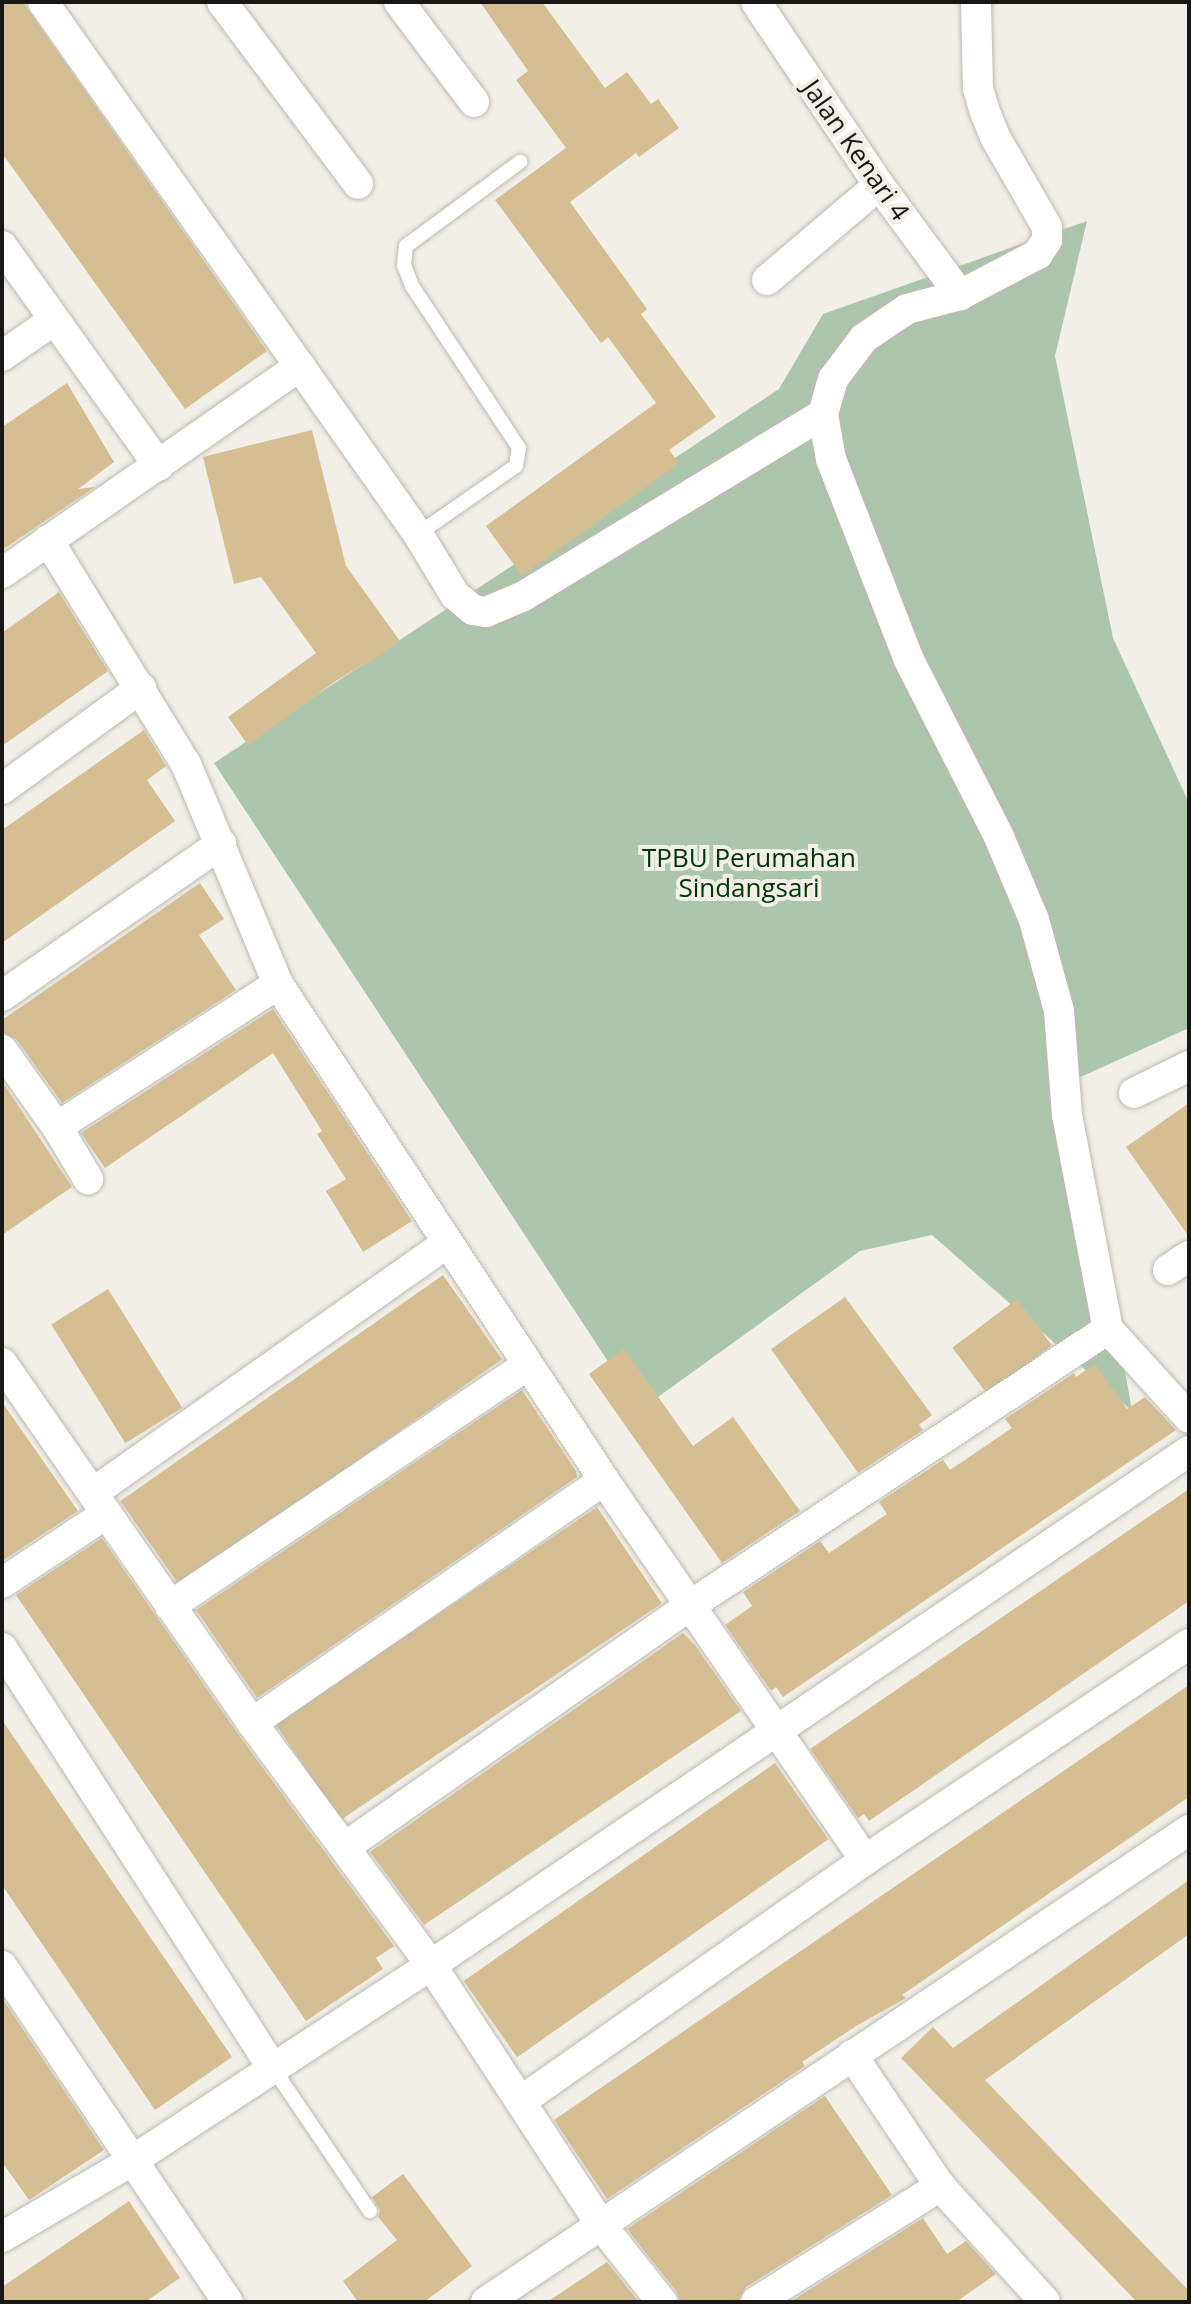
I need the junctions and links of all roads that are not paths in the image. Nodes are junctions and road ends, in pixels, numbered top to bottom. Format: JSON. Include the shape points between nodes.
{"nodes":[{"id":1,"x":43,"y":2,"type":"edge"},
{"id":2,"x":222,"y":2,"type":"edge"},
{"id":3,"x":399,"y":2,"type":"edge"},
{"id":4,"x":756,"y":2,"type":"edge"},
{"id":5,"x":976,"y":2,"type":"edge"},
{"id":6,"x":474,"y":102,"type":"dead end"},
{"id":7,"x":520,"y":162,"type":"dead end"},
{"id":8,"x":358,"y":184,"type":"dead end"},
{"id":9,"x":879,"y":185,"type":"junction"},
{"id":10,"x":2,"y":246,"type":"edge"},
{"id":11,"x":767,"y":280,"type":"dead end"},
{"id":12,"x":960,"y":295,"type":"junction"},
{"id":13,"x":54,"y":320,"type":"junction"},
{"id":14,"x":2,"y":356,"type":"edge"},
{"id":15,"x":300,"y":366,"type":"junction"},
{"id":16,"x":823,"y":414,"type":"junction"},
{"id":17,"x":159,"y":466,"type":"junction"},
{"id":18,"x":418,"y":534,"type":"junction"},
{"id":19,"x":48,"y":540,"type":"junction"},
{"id":20,"x":2,"y":573,"type":"edge"},
{"id":21,"x":141,"y":688,"type":"junction"},
{"id":22,"x":2,"y":789,"type":"edge"},
{"id":23,"x":221,"y":844,"type":"junction"},
{"id":24,"x":278,"y":984,"type":"junction"},
{"id":25,"x":2,"y":996,"type":"edge"},
{"id":26,"x":2,"y":1050,"type":"edge"},
{"id":27,"x":1189,"y":1066,"type":"edge"},
{"id":28,"x":1134,"y":1093,"type":"dead end"},
{"id":29,"x":57,"y":1127,"type":"junction"},
{"id":30,"x":88,"y":1179,"type":"dead end"},
{"id":31,"x":445,"y":1244,"type":"junction"},
{"id":32,"x":1108,"y":1329,"type":"junction"},
{"id":33,"x":2,"y":1363,"type":"edge"},
{"id":34,"x":527,"y":1365,"type":"junction"},
{"id":35,"x":1189,"y":1418,"type":"edge"},
{"id":36,"x":1189,"y":1451,"type":"edge"},
{"id":37,"x":604,"y":1480,"type":"junction"},
{"id":38,"x":100,"y":1503,"type":"junction"},
{"id":39,"x":2,"y":1583,"type":"edge"},
{"id":40,"x":691,"y":1605,"type":"junction"},
{"id":41,"x":170,"y":1606,"type":"junction"},
{"id":42,"x":1189,"y":1644,"type":"edge"},
{"id":43,"x":2,"y":1648,"type":"edge"},
{"id":44,"x":252,"y":1723,"type":"junction"},
{"id":45,"x":774,"y":1730,"type":"junction"},
{"id":46,"x":1189,"y":1830,"type":"edge"},
{"id":47,"x":345,"y":1847,"type":"junction"},
{"id":48,"x":865,"y":1860,"type":"junction"},
{"id":49,"x":431,"y":1965,"type":"junction"},
{"id":50,"x":2,"y":1966,"type":"edge"},
{"id":51,"x":852,"y":2055,"type":"junction"},
{"id":52,"x":273,"y":2068,"type":"junction"},
{"id":53,"x":521,"y":2101,"type":"junction"},
{"id":54,"x":133,"y":2160,"type":"junction"},
{"id":55,"x":940,"y":2186,"type":"junction"},
{"id":56,"x":370,"y":2211,"type":"dead end"},
{"id":57,"x":7,"y":2224,"type":"edge"},
{"id":58,"x":601,"y":2225,"type":"junction"},
{"id":59,"x":219,"y":2299,"type":"edge"},
{"id":60,"x":1032,"y":2299,"type":"edge"},
{"id":61,"x":486,"y":2302,"type":"edge"},
{"id":62,"x":662,"y":2302,"type":"edge"},
{"id":63,"x":756,"y":2302,"type":"edge"}],
"edges":[{"from":1,"to":15,"type":"street"},
{"from":2,"to":8,"type":"street"},
{"from":3,"to":6,"type":"street"},
{"from":4,"to":9,"type":"street","name":"Jalan Kenari 4"},
{"from":5,"to":12,"type":"street","via":[[978,88],[985,112],[1047,227],[1047,240],[1038,254]]},
{"from":7,"to":18,"type":"lane","via":[[406,246],[404,265],[412,286],[519,448],[516,466]]},
{"from":9,"to":11,"type":"street"},
{"from":9,"to":12,"type":"street","name":"Jalan Kenari 4"},
{"from":10,"to":13,"type":"street"},
{"from":12,"to":16,"type":"street","via":[[907,309],[864,338],[833,379]]},
{"from":13,"to":14,"type":"street"},
{"from":13,"to":17,"type":"street"},
{"from":15,"to":17,"type":"street"},
{"from":15,"to":18,"type":"street"},
{"from":16,"to":18,"type":"street","via":[[522,597],[486,612],[473,610],[455,595]]},
{"from":16,"to":32,"type":"street","via":[[831,459],[909,660],[999,837],[1034,920],[1059,1011],[1067,1115]]},
{"from":17,"to":19,"type":"street"},
{"from":19,"to":20,"type":"street"},
{"from":19,"to":21,"type":"street"},
{"from":21,"to":22,"type":"street"},
{"from":21,"to":23,"type":"street","via":[[186,764]]},
{"from":23,"to":24,"type":"street"},
{"from":23,"to":25,"type":"street"},
{"from":24,"to":29,"type":"street"},
{"from":24,"to":31,"type":"street"},
{"from":26,"to":29,"type":"street"},
{"from":27,"to":28,"type":"street"},
{"from":29,"to":30,"type":"street"},
{"from":31,"to":34,"type":"street"},
{"from":31,"to":38,"type":"street"},
{"from":32,"to":35,"type":"street"},
{"from":32,"to":40,"type":"street"},
{"from":33,"to":38,"type":"street"},
{"from":34,"to":37,"type":"street"},
{"from":34,"to":41,"type":"street"},
{"from":36,"to":45,"type":"street"},
{"from":37,"to":40,"type":"street"},
{"from":37,"to":44,"type":"street"},
{"from":38,"to":39,"type":"street"},
{"from":38,"to":41,"type":"street"},
{"from":40,"to":45,"type":"street"},
{"from":40,"to":47,"type":"street"},
{"from":41,"to":44,"type":"street"},
{"from":42,"to":48,"type":"street"},
{"from":43,"to":52,"type":"street"},
{"from":44,"to":47,"type":"street"},
{"from":45,"to":48,"type":"street"},
{"from":45,"to":49,"type":"street"},
{"from":46,"to":51,"type":"street"},
{"from":47,"to":49,"type":"street"},
{"from":48,"to":53,"type":"street"},
{"from":49,"to":52,"type":"street"},
{"from":49,"to":53,"type":"street"},
{"from":50,"to":54,"type":"street"},
{"from":51,"to":55,"type":"street"},
{"from":51,"to":58,"type":"street"},
{"from":52,"to":54,"type":"street"},
{"from":52,"to":56,"type":"lane"},
{"from":53,"to":58,"type":"street"},
{"from":54,"to":57,"type":"street"},
{"from":54,"to":59,"type":"street"},
{"from":55,"to":60,"type":"street"},
{"from":55,"to":63,"type":"street"},
{"from":58,"to":61,"type":"street"},
{"from":58,"to":62,"type":"street"}]}
